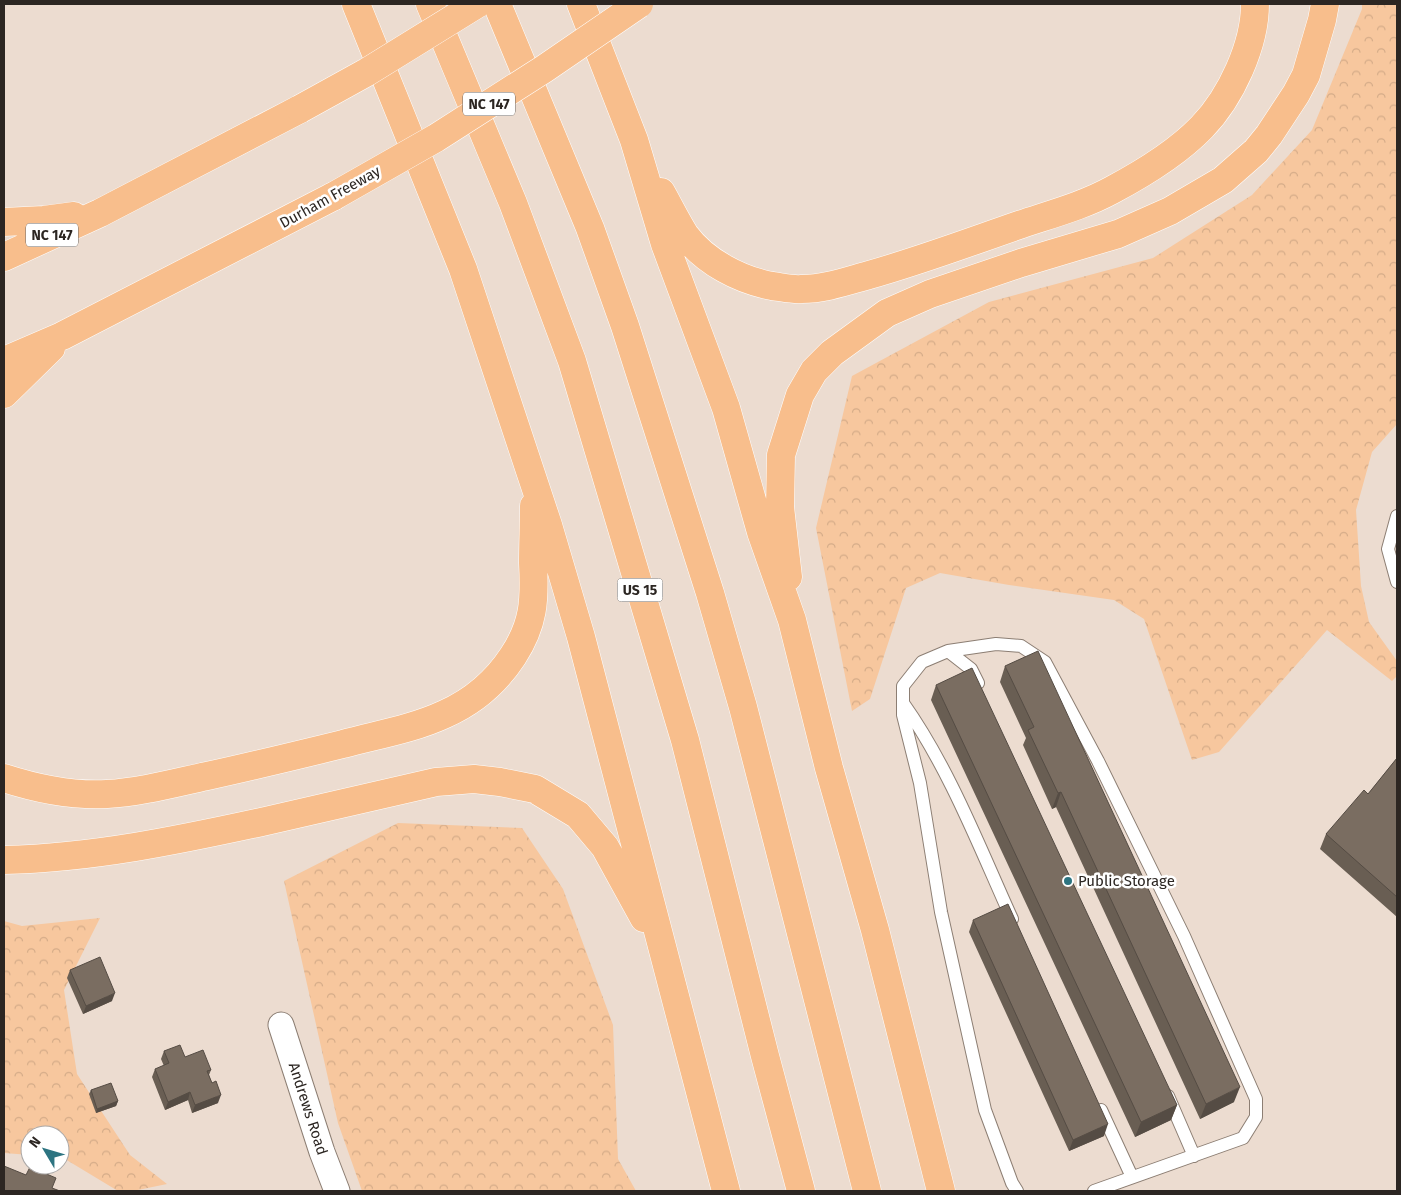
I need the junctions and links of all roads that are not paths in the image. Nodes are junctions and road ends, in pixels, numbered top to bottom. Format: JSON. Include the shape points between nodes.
{"nodes":[{"id":1,"x":356,"y":4,"type":"edge"},
{"id":2,"x":430,"y":4,"type":"edge"},
{"id":3,"x":477,"y":4,"type":"edge"},
{"id":4,"x":497,"y":4,"type":"edge"},
{"id":5,"x":581,"y":4,"type":"edge"},
{"id":6,"x":639,"y":4,"type":"edge"},
{"id":7,"x":1255,"y":4,"type":"edge"},
{"id":8,"x":1325,"y":4,"type":"edge"},
{"id":9,"x":634,"y":140,"type":"junction"},
{"id":10,"x":100,"y":213,"type":"junction"},
{"id":11,"x":4,"y":222,"type":"edge"},
{"id":12,"x":4,"y":257,"type":"edge"},
{"id":13,"x":62,"y":336,"type":"junction"},
{"id":14,"x":4,"y":362,"type":"edge"},
{"id":15,"x":4,"y":394,"type":"edge"},
{"id":16,"x":533,"y":480,"type":"junction"},
{"id":17,"x":1397,"y":516,"type":"edge"},
{"id":18,"x":1397,"y":582,"type":"edge"},
{"id":19,"x":792,"y":620,"type":"junction"},
{"id":20,"x":948,"y":651,"type":"junction"},
{"id":21,"x":984,"y":696,"type":"edge"},
{"id":22,"x":903,"y":703,"type":"junction"},
{"id":23,"x":4,"y":778,"type":"edge"},
{"id":24,"x":4,"y":860,"type":"edge"},
{"id":25,"x":1019,"y":934,"type":"edge"},
{"id":26,"x":662,"y":948,"type":"junction"},
{"id":27,"x":281,"y":1025,"type":"dead end"},
{"id":28,"x":1165,"y":1088,"type":"edge"},
{"id":29,"x":1095,"y":1096,"type":"edge"},
{"id":30,"x":1194,"y":1156,"type":"junction"},
{"id":31,"x":1132,"y":1178,"type":"junction"},
{"id":32,"x":337,"y":1191,"type":"edge"},
{"id":33,"x":726,"y":1191,"type":"edge"},
{"id":34,"x":801,"y":1191,"type":"edge"},
{"id":35,"x":867,"y":1191,"type":"edge"},
{"id":36,"x":941,"y":1191,"type":"edge"},
{"id":37,"x":1017,"y":1191,"type":"edge"},
{"id":38,"x":1094,"y":1191,"type":"edge"}],
"edges":[{"from":1,"to":16,"type":"highway","via":[[463,269]]},
{"from":2,"to":34,"type":"highway","number":"US 15","via":[[513,202],[572,361],[685,740]]},
{"from":3,"to":10,"type":"highway","number":"NC 147","bridge":true,"via":[[367,72]]},
{"from":4,"to":35,"type":"highway","via":[[590,228],[625,326],[710,593],[765,792]]},
{"from":5,"to":9,"type":"highway"},
{"from":6,"to":13,"type":"highway","name":"Durham Freeway","number":"NC 147","bridge":true,"via":[[436,138],[334,196]]},
{"from":7,"to":9,"type":"highway","via":[[1251,36],[1231,88],[1203,126],[1170,155],[1111,191],[948,250],[826,287],[800,290],[771,286],[744,278],[700,251],[675,218]]},
{"from":8,"to":19,"type":"highway","via":[[1306,75],[1296,94],[1256,151],[1223,180],[1170,211],[1118,234],[930,294],[887,313],[832,353],[814,371],[800,395],[781,454],[780,507]]},
{"from":9,"to":19,"type":"highway","via":[[665,244],[726,408],[760,532]]},
{"from":10,"to":11,"type":"highway"},
{"from":10,"to":12,"type":"highway","number":"NC 147"},
{"from":13,"to":14,"type":"highway","name":"Durham Freeway","number":"NC 147"},
{"from":13,"to":15,"type":"highway"},
{"from":16,"to":23,"type":"highway","via":[[535,585],[532,615],[512,657],[491,683],[444,715],[297,756],[150,788],[107,794],[74,794],[37,789]]},
{"from":16,"to":26,"type":"highway","via":[[581,637]]},
{"from":17,"to":18,"type":"lane","via":[[1388,550]]},
{"from":19,"to":36,"type":"highway"},
{"from":20,"to":21,"type":"lane","via":[[971,669]]},
{"from":20,"to":22,"type":"lane","via":[[922,662],[903,686]]},
{"from":20,"to":30,"type":"lane","via":[[996,644],[1021,646],[1045,662],[1184,936],[1256,1099],[1256,1117],[1243,1138]]},
{"from":22,"to":25,"type":"lane","via":[[944,772]]},
{"from":22,"to":37,"type":"lane","via":[[941,912],[984,1110]]},
{"from":24,"to":26,"type":"highway","via":[[86,855],[191,838],[436,782],[474,779],[500,782],[535,789],[578,815],[606,847]]},
{"from":26,"to":33,"type":"highway"},
{"from":27,"to":32,"type":"street","name":"Andrews Road"},
{"from":28,"to":30,"type":"lane"},
{"from":29,"to":31,"type":"lane"},
{"from":30,"to":31,"type":"lane"},
{"from":31,"to":38,"type":"lane"}]}
